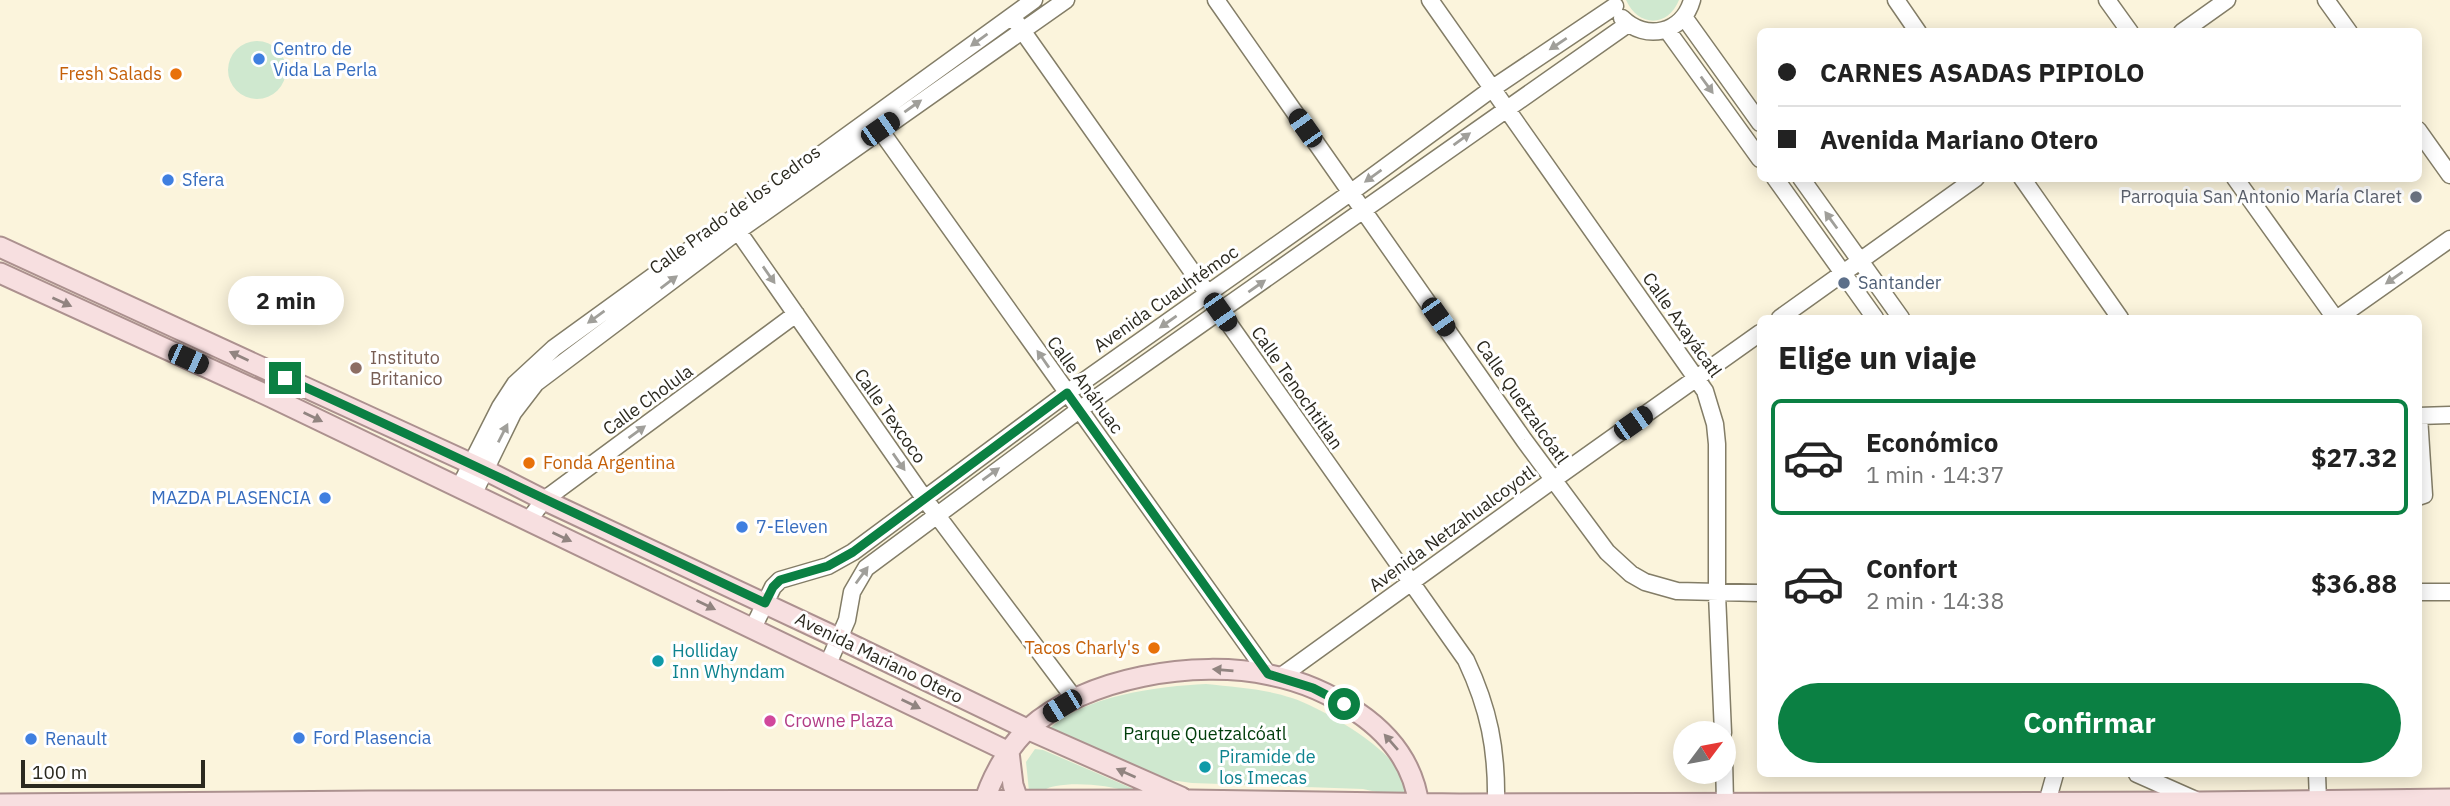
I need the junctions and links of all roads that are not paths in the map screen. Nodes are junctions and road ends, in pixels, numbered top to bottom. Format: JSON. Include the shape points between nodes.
{"nodes":[{"id":1,"x":1034,"y":0,"type":"edge"},
{"id":2,"x":1066,"y":0,"type":"edge"},
{"id":3,"x":1216,"y":0,"type":"edge"},
{"id":4,"x":1430,"y":0,"type":"edge"},
{"id":5,"x":1692,"y":0,"type":"edge"},
{"id":6,"x":1896,"y":0,"type":"edge"},
{"id":7,"x":2107,"y":0,"type":"edge"},
{"id":8,"x":2227,"y":0,"type":"edge"},
{"id":9,"x":2326,"y":0,"type":"edge"},
{"id":10,"x":1614,"y":3,"type":"edge"},
{"id":11,"x":1012,"y":16,"type":"junction"},
{"id":12,"x":1684,"y":17,"type":"junction"},
{"id":13,"x":1628,"y":24,"type":"junction"},
{"id":14,"x":1915,"y":28,"type":"edge"},
{"id":15,"x":2127,"y":28,"type":"edge"},
{"id":16,"x":2188,"y":28,"type":"edge"},
{"id":17,"x":2345,"y":28,"type":"edge"},
{"id":18,"x":1022,"y":30,"type":"junction"},
{"id":19,"x":1667,"y":30,"type":"junction"},
{"id":20,"x":1493,"y":88,"type":"junction"},
{"id":21,"x":1506,"y":108,"type":"junction"},
{"id":22,"x":1757,"y":118,"type":"edge"},
{"id":23,"x":875,"y":123,"type":"junction"},
{"id":24,"x":2422,"y":136,"type":"edge"},
{"id":25,"x":1757,"y":155,"type":"edge"},
{"id":26,"x":2450,"y":175,"type":"edge"},
{"id":27,"x":1778,"y":182,"type":"edge"},
{"id":28,"x":1804,"y":182,"type":"edge"},
{"id":29,"x":1970,"y":182,"type":"edge"},
{"id":30,"x":2025,"y":182,"type":"edge"},
{"id":31,"x":2238,"y":182,"type":"edge"},
{"id":32,"x":1350,"y":193,"type":"junction"},
{"id":33,"x":1362,"y":211,"type":"junction"},
{"id":34,"x":734,"y":225,"type":"junction"},
{"id":35,"x":2450,"y":239,"type":"edge"},
{"id":36,"x":0,"y":247,"type":"edge"},
{"id":37,"x":1861,"y":261,"type":"junction"},
{"id":38,"x":0,"y":273,"type":"edge"},
{"id":39,"x":1843,"y":274,"type":"junction"},
{"id":40,"x":1207,"y":294,"type":"junction"},
{"id":41,"x":1220,"y":312,"type":"junction"},
{"id":42,"x":796,"y":314,"type":"junction"},
{"id":43,"x":1784,"y":315,"type":"edge"},
{"id":44,"x":1873,"y":315,"type":"edge"},
{"id":45,"x":1899,"y":315,"type":"edge"},
{"id":46,"x":2118,"y":315,"type":"edge"},
{"id":47,"x":2335,"y":315,"type":"edge"},
{"id":48,"x":2341,"y":315,"type":"edge"},
{"id":49,"x":1757,"y":334,"type":"edge"},
{"id":50,"x":1697,"y":378,"type":"junction"},
{"id":51,"x":1067,"y":393,"type":"junction"},
{"id":52,"x":1079,"y":410,"type":"junction"},
{"id":53,"x":2450,"y":415,"type":"edge"},
{"id":54,"x":2422,"y":416,"type":"edge"},
{"id":55,"x":2422,"y":463,"type":"edge"},
{"id":56,"x":478,"y":467,"type":"junction"},
{"id":57,"x":1552,"y":480,"type":"junction"},
{"id":58,"x":466,"y":491,"type":"junction"},
{"id":59,"x":2422,"y":496,"type":"edge"},
{"id":60,"x":924,"y":498,"type":"junction"},
{"id":61,"x":544,"y":500,"type":"junction"},
{"id":62,"x":936,"y":514,"type":"junction"},
{"id":63,"x":528,"y":521,"type":"junction"},
{"id":64,"x":1411,"y":582,"type":"junction"},
{"id":65,"x":2422,"y":592,"type":"edge"},
{"id":66,"x":2450,"y":592,"type":"edge"},
{"id":67,"x":1757,"y":593,"type":"edge"},
{"id":68,"x":1717,"y":594,"type":"junction"},
{"id":69,"x":765,"y":603,"type":"junction"},
{"id":70,"x":753,"y":628,"type":"junction"},
{"id":71,"x":840,"y":639,"type":"junction"},
{"id":72,"x":1303,"y":660,"type":"junction"},
{"id":73,"x":828,"y":664,"type":"junction"},
{"id":74,"x":1274,"y":676,"type":"junction"},
{"id":75,"x":1313,"y":688,"type":"junction"},
{"id":76,"x":1074,"y":698,"type":"junction"},
{"id":77,"x":1722,"y":721,"type":"edge"},
{"id":78,"x":1027,"y":729,"type":"junction"},
{"id":79,"x":1009,"y":752,"type":"junction"},
{"id":80,"x":2055,"y":777,"type":"edge"},
{"id":81,"x":2144,"y":777,"type":"edge"},
{"id":82,"x":2317,"y":777,"type":"edge"},
{"id":83,"x":1725,"y":784,"type":"edge"},
{"id":84,"x":2450,"y":799,"type":"edge"},
{"id":85,"x":1189,"y":800,"type":"junction"},
{"id":86,"x":371,"y":801,"type":"junction"},
{"id":87,"x":2318,"y":801,"type":"junction"},
{"id":88,"x":2200,"y":802,"type":"junction"},
{"id":89,"x":943,"y":803,"type":"edge"},
{"id":90,"x":984,"y":803,"type":"edge"},
{"id":91,"x":1496,"y":803,"type":"junction"},
{"id":92,"x":1725,"y":803,"type":"junction"},
{"id":93,"x":0,"y":804,"type":"edge"},
{"id":94,"x":1019,"y":804,"type":"edge"},
{"id":95,"x":1376,"y":804,"type":"edge"},
{"id":96,"x":2046,"y":804,"type":"edge"},
{"id":97,"x":31,"y":805,"type":"edge"},
{"id":98,"x":1419,"y":805,"type":"edge"},
{"id":99,"x":1443,"y":805,"type":"edge"},
{"id":100,"x":396,"y":806,"type":"edge"}],
"edges":[{"from":1,"to":11,"type":"street","name":"Calle Prado de los Cedros"},
{"from":2,"to":18,"type":"street","name":"Calle Prado de los Cedros"},
{"from":3,"to":32,"type":"street","name":"Calle Quetzalcóatl"},
{"from":4,"to":20,"type":"street","name":"Calle Axayácatl"},
{"from":5,"to":12,"type":"street"},
{"from":6,"to":14,"type":"street"},
{"from":7,"to":15,"type":"street"},
{"from":8,"to":16,"type":"street"},
{"from":9,"to":17,"type":"street"},
{"from":10,"to":13,"type":"street"},
{"from":10,"to":20,"type":"street","name":"Avenida Cuauhtémoc","one_way":true},
{"from":11,"to":18,"type":"street","name":"Calle Tenochtitlan"},
{"from":11,"to":23,"type":"street","name":"Calle Prado de los Cedros","one_way":true},
{"from":12,"to":19,"type":"street"},
{"from":12,"to":22,"type":"street"},
{"from":13,"to":19,"type":"street","via":[[1651,32]]},
{"from":13,"to":21,"type":"street"},
{"from":23,"to":18,"type":"street","name":"Calle Prado de los Cedros","one_way":true},
{"from":18,"to":40,"type":"street","name":"Calle Tenochtitlan"},
{"from":19,"to":25,"type":"street","one_way":true},
{"from":20,"to":21,"type":"street","name":"Calle Axayácatl"},
{"from":20,"to":32,"type":"street","name":"Avenida Cuauhtémoc","one_way":true},
{"from":33,"to":21,"type":"street","one_way":true},
{"from":21,"to":50,"type":"street","name":"Calle Axayácatl"},
{"from":23,"to":34,"type":"street","name":"Calle Prado de los Cedros"},
{"from":51,"to":23,"type":"street","name":"Calle Anáhuac","one_way":true},
{"from":24,"to":26,"type":"street"},
{"from":27,"to":39,"type":"street"},
{"from":37,"to":28,"type":"street","one_way":true},
{"from":29,"to":37,"type":"street"},
{"from":30,"to":46,"type":"street"},
{"from":31,"to":47,"type":"street"},
{"from":32,"to":33,"type":"street","name":"Calle Quetzalcóatl"},
{"from":32,"to":40,"type":"street","name":"Avenida Cuauhtémoc"},
{"from":41,"to":33,"type":"street","one_way":true},
{"from":33,"to":57,"type":"street","name":"Calle Quetzalcóatl"},
{"from":34,"to":42,"type":"street","name":"Calle Texcoco","one_way":true},
{"from":34,"to":56,"type":"street","name":"Calle Prado de los Cedros","via":[[536,383]]},
{"from":35,"to":48,"type":"street","one_way":true},
{"from":56,"to":36,"type":"main road","name":"Avenida Mariano Otero","one_way":true},
{"from":37,"to":39,"type":"street"},
{"from":37,"to":45,"type":"street"},
{"from":38,"to":58,"type":"main road","name":"Avenida Mariano Otero","one_way":true},
{"from":39,"to":43,"type":"street"},
{"from":39,"to":44,"type":"street"},
{"from":40,"to":41,"type":"street","name":"Calle Tenochtitlan"},
{"from":40,"to":51,"type":"street","name":"Avenida Cuauhtémoc","one_way":true},
{"from":41,"to":52,"type":"street"},
{"from":41,"to":64,"type":"street","name":"Calle Tenochtitlan"},
{"from":42,"to":60,"type":"street","name":"Calle Texcoco","one_way":true},
{"from":61,"to":42,"type":"street","name":"Calle Cholula","one_way":true},
{"from":49,"to":50,"type":"street","name":"Avenida Netzahualcoyotl"},
{"from":50,"to":57,"type":"street","name":"Avenida Netzahualcoyotl"},
{"from":50,"to":68,"type":"street","name":"Calle Axayácatl","via":[[1711,407],[1717,444]]},
{"from":51,"to":52,"type":"street","name":"Calle Anáhuac"},
{"from":51,"to":60,"type":"street","name":"Avenida Cuauhtémoc"},
{"from":62,"to":52,"type":"street","one_way":true},
{"from":52,"to":74,"type":"street","name":"Calle Anáhuac"},
{"from":53,"to":54,"type":"street"},
{"from":55,"to":59,"type":"street"},
{"from":56,"to":58,"type":"street","name":"Calle Prado de los Cedros"},
{"from":56,"to":61,"type":"main road","name":"Avenida Mariano Otero"},
{"from":57,"to":64,"type":"street","name":"Avenida Netzahualcoyotl"},
{"from":57,"to":68,"type":"street","name":"Calle Quetzalcóatl","via":[[1607,552],[1631,574],[1677,591]]},
{"from":58,"to":63,"type":"main road","name":"Avenida Mariano Otero"},
{"from":60,"to":62,"type":"street","name":"Calle Texcoco"},
{"from":60,"to":69,"type":"street","name":"Avenida Cuauhtémoc","via":[[841,559],[780,580]]},
{"from":61,"to":63,"type":"street","name":"Calle Cholula"},
{"from":61,"to":69,"type":"main road","name":"Avenida Mariano Otero"},
{"from":71,"to":62,"type":"street","one_way":true,"via":[[860,575]]},
{"from":62,"to":76,"type":"street","name":"Calle Texcoco"},
{"from":63,"to":70,"type":"main road","name":"Avenida Mariano Otero","one_way":true},
{"from":64,"to":72,"type":"street","name":"Avenida Netzahualcoyotl"},
{"from":64,"to":91,"type":"street","name":"Calle Tenochtitlan","via":[[1476,683],[1492,731]]},
{"from":65,"to":66,"type":"street"},
{"from":67,"to":68,"type":"street","name":"Calle Quetzalcóatl"},
{"from":68,"to":77,"type":"street","name":"Calle Axayácatl"},
{"from":69,"to":70,"type":"street","name":"Avenida Cuauhtémoc"},
{"from":69,"to":71,"type":"main road","name":"Avenida Mariano Otero"},
{"from":70,"to":73,"type":"main road","name":"Avenida Mariano Otero"},
{"from":71,"to":73,"type":"street"},
{"from":71,"to":78,"type":"main road","name":"Avenida Mariano Otero"},
{"from":72,"to":74,"type":"street","name":"Avenida Netzahualcoyotl"},
{"from":72,"to":75,"type":"street","via":[[1305,677]]},
{"from":73,"to":79,"type":"main road","name":"Avenida Mariano Otero","one_way":true},
{"from":74,"to":75,"type":"main road"},
{"from":74,"to":76,"type":"main road","one_way":true,"via":[[1210,669],[1169,673],[1119,682]]},
{"from":98,"to":75,"type":"main road","one_way":true,"via":[[1415,782],[1392,741],[1371,722]]},
{"from":76,"to":78,"type":"main road"},
{"from":78,"to":79,"type":"main road"},
{"from":85,"to":78,"type":"main road","name":"Avenida Mariano Otero","one_way":true},
{"from":79,"to":90,"type":"main road"},
{"from":79,"to":94,"type":"main road"},
{"from":80,"to":96,"type":"street"},
{"from":81,"to":88,"type":"street"},
{"from":82,"to":87,"type":"street"},
{"from":83,"to":92,"type":"street"},
{"from":84,"to":87,"type":"main road"},
{"from":85,"to":94,"type":"main road"},
{"from":85,"to":95,"type":"main road"},
{"from":86,"to":89,"type":"main road"},
{"from":86,"to":97,"type":"main road"},
{"from":86,"to":100,"type":"main road"},
{"from":87,"to":88,"type":"main road"},
{"from":88,"to":96,"type":"main road"},
{"from":89,"to":90,"type":"main road"},
{"from":90,"to":94,"type":"main road"},
{"from":91,"to":92,"type":"main road"},
{"from":91,"to":99,"type":"main road"},
{"from":92,"to":96,"type":"main road"},
{"from":93,"to":97,"type":"main road"},
{"from":95,"to":98,"type":"main road"},
{"from":98,"to":99,"type":"main road"}]}
